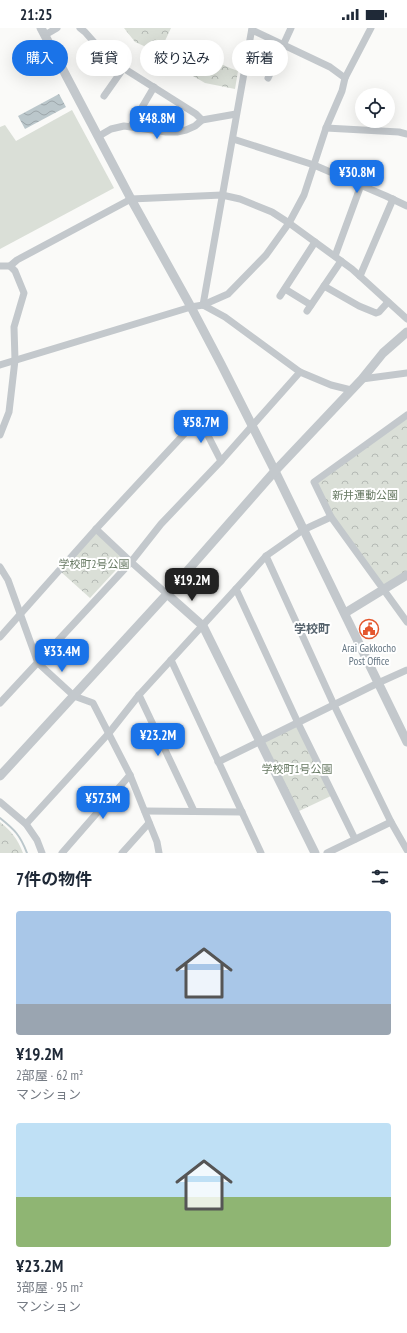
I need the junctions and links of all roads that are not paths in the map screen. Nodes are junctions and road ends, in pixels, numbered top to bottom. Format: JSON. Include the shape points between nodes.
{"nodes":[{"id":1,"x":58,"y":28,"type":"edge"},
{"id":2,"x":80,"y":28,"type":"edge"},
{"id":3,"x":291,"y":28,"type":"edge"},
{"id":4,"x":371,"y":28,"type":"edge"},
{"id":5,"x":252,"y":29,"type":"edge"},
{"id":6,"x":43,"y":31,"type":"edge"},
{"id":7,"x":93,"y":40,"type":"edge"},
{"id":8,"x":273,"y":40,"type":"edge"},
{"id":9,"x":285,"y":40,"type":"edge"},
{"id":10,"x":288,"y":47,"type":"edge"},
{"id":11,"x":132,"y":74,"type":"edge"},
{"id":12,"x":118,"y":76,"type":"edge"},
{"id":13,"x":345,"y":78,"type":"junction"},
{"id":14,"x":154,"y":87,"type":"junction"},
{"id":15,"x":104,"y":96,"type":"dead end"},
{"id":16,"x":236,"y":114,"type":"junction"},
{"id":17,"x":202,"y":120,"type":"junction"},
{"id":18,"x":131,"y":126,"type":"junction"},
{"id":19,"x":326,"y":128,"type":"junction"},
{"id":20,"x":407,"y":134,"type":"edge"},
{"id":21,"x":99,"y":136,"type":"junction"},
{"id":22,"x":233,"y":140,"type":"junction"},
{"id":23,"x":314,"y":165,"type":"junction"},
{"id":24,"x":361,"y":185,"type":"junction"},
{"id":25,"x":222,"y":195,"type":"junction"},
{"id":26,"x":131,"y":199,"type":"junction"},
{"id":27,"x":393,"y":199,"type":"junction"},
{"id":28,"x":407,"y":206,"type":"edge"},
{"id":29,"x":289,"y":223,"type":"junction"},
{"id":30,"x":315,"y":242,"type":"junction"},
{"id":31,"x":338,"y":258,"type":"junction"},
{"id":32,"x":0,"y":266,"type":"edge"},
{"id":33,"x":10,"y":266,"type":"junction"},
{"id":34,"x":360,"y":276,"type":"junction"},
{"id":35,"x":324,"y":286,"type":"junction"},
{"id":36,"x":285,"y":289,"type":"junction"},
{"id":37,"x":280,"y":296,"type":"dead end"},
{"id":38,"x":388,"y":302,"type":"junction"},
{"id":39,"x":203,"y":305,"type":"junction"},
{"id":40,"x":191,"y":307,"type":"junction"},
{"id":41,"x":407,"y":318,"type":"edge"},
{"id":42,"x":407,"y":332,"type":"edge"},
{"id":43,"x":16,"y":360,"type":"junction"},
{"id":44,"x":0,"y":365,"type":"edge"},
{"id":45,"x":300,"y":372,"type":"junction"},
{"id":46,"x":407,"y":373,"type":"edge"},
{"id":47,"x":362,"y":379,"type":"junction"},
{"id":48,"x":351,"y":390,"type":"junction"},
{"id":49,"x":9,"y":412,"type":"junction"},
{"id":50,"x":0,"y":415,"type":"edge"},
{"id":51,"x":407,"y":415,"type":"edge"},
{"id":52,"x":252,"y":426,"type":"junction"},
{"id":53,"x":0,"y":435,"type":"edge"},
{"id":54,"x":221,"y":461,"type":"junction"},
{"id":55,"x":275,"y":471,"type":"junction"},
{"id":56,"x":331,"y":516,"type":"junction"},
{"id":57,"x":96,"y":529,"type":"junction"},
{"id":58,"x":303,"y":530,"type":"junction"},
{"id":59,"x":266,"y":556,"type":"junction"},
{"id":60,"x":131,"y":562,"type":"junction"},
{"id":61,"x":0,"y":568,"type":"edge"},
{"id":62,"x":407,"y":575,"type":"edge"},
{"id":63,"x":236,"y":589,"type":"junction"},
{"id":64,"x":383,"y":589,"type":"junction"},
{"id":65,"x":167,"y":594,"type":"junction"},
{"id":66,"x":345,"y":613,"type":"junction"},
{"id":67,"x":20,"y":615,"type":"junction"},
{"id":68,"x":407,"y":622,"type":"edge"},
{"id":69,"x":203,"y":626,"type":"junction"},
{"id":70,"x":0,"y":637,"type":"edge"},
{"id":71,"x":171,"y":660,"type":"junction"},
{"id":72,"x":38,"y":663,"type":"junction"},
{"id":73,"x":407,"y":670,"type":"edge"},
{"id":74,"x":378,"y":683,"type":"junction"},
{"id":75,"x":74,"y":696,"type":"junction"},
{"id":76,"x":139,"y":696,"type":"junction"},
{"id":77,"x":0,"y":703,"type":"edge"},
{"id":78,"x":334,"y":705,"type":"junction"},
{"id":79,"x":298,"y":723,"type":"junction"},
{"id":80,"x":109,"y":733,"type":"junction"},
{"id":81,"x":260,"y":741,"type":"junction"},
{"id":82,"x":407,"y":742,"type":"edge"},
{"id":83,"x":218,"y":762,"type":"junction"},
{"id":84,"x":130,"y":775,"type":"junction"},
{"id":85,"x":0,"y":776,"type":"edge"},
{"id":86,"x":0,"y":802,"type":"edge"},
{"id":87,"x":145,"y":810,"type":"junction"},
{"id":88,"x":194,"y":811,"type":"junction"},
{"id":89,"x":242,"y":812,"type":"junction"},
{"id":90,"x":391,"y":822,"type":"junction"},
{"id":91,"x":149,"y":823,"type":"junction"},
{"id":92,"x":26,"y":824,"type":"junction"},
{"id":93,"x":355,"y":839,"type":"junction"},
{"id":94,"x":407,"y":850,"type":"edge"},
{"id":95,"x":42,"y":853,"type":"edge"},
{"id":96,"x":62,"y":853,"type":"edge"},
{"id":97,"x":122,"y":853,"type":"edge"},
{"id":98,"x":159,"y":853,"type":"edge"},
{"id":99,"x":261,"y":853,"type":"edge"},
{"id":100,"x":315,"y":853,"type":"edge"},
{"id":101,"x":327,"y":853,"type":"edge"}],
"edges":[{"from":1,"to":6,"type":"street"},
{"from":2,"to":7,"type":"street"},
{"from":3,"to":9,"type":"street"},
{"from":4,"to":13,"type":"street"},
{"from":5,"to":8,"type":"street"},
{"from":5,"to":16,"type":"street"},
{"from":6,"to":21,"type":"street"},
{"from":10,"to":13,"type":"street","via":[[330,67]]},
{"from":11,"to":14,"type":"street"},
{"from":12,"to":15,"type":"street"},
{"from":13,"to":19,"type":"street"},
{"from":14,"to":17,"type":"street"},
{"from":14,"to":18,"type":"street"},
{"from":16,"to":17,"type":"street"},
{"from":16,"to":22,"type":"street"},
{"from":17,"to":18,"type":"street","via":[[195,126],[177,132]]},
{"from":18,"to":21,"type":"street","via":[[111,129]]},
{"from":19,"to":20,"type":"street"},
{"from":19,"to":23,"type":"street"},
{"from":21,"to":26,"type":"street"},
{"from":22,"to":23,"type":"street"},
{"from":22,"to":25,"type":"street"},
{"from":23,"to":24,"type":"street"},
{"from":23,"to":29,"type":"street","via":[[304,196]]},
{"from":24,"to":27,"type":"street"},
{"from":24,"to":31,"type":"street"},
{"from":25,"to":26,"type":"street"},
{"from":25,"to":29,"type":"street","via":[[253,204]]},
{"from":25,"to":39,"type":"street"},
{"from":26,"to":33,"type":"street"},
{"from":26,"to":40,"type":"street"},
{"from":27,"to":28,"type":"street"},
{"from":27,"to":34,"type":"street"},
{"from":29,"to":30,"type":"street"},
{"from":29,"to":39,"type":"street","via":[[266,255],[228,294]]},
{"from":30,"to":31,"type":"street"},
{"from":30,"to":36,"type":"street"},
{"from":31,"to":34,"type":"street"},
{"from":31,"to":35,"type":"street"},
{"from":32,"to":33,"type":"street"},
{"from":33,"to":43,"type":"street","via":[[15,271],[24,293],[14,327]]},
{"from":34,"to":38,"type":"street"},
{"from":35,"to":36,"type":"street","via":[[309,308]]},
{"from":35,"to":38,"type":"street","via":[[376,313]]},
{"from":36,"to":37,"type":"street"},
{"from":38,"to":41,"type":"street"},
{"from":39,"to":40,"type":"street"},
{"from":39,"to":45,"type":"street","via":[[225,317]]},
{"from":40,"to":43,"type":"street"},
{"from":40,"to":52,"type":"street"},
{"from":42,"to":47,"type":"street","via":[[384,353]]},
{"from":43,"to":44,"type":"street"},
{"from":43,"to":49,"type":"street"},
{"from":45,"to":48,"type":"street"},
{"from":45,"to":52,"type":"street"},
{"from":46,"to":47,"type":"street"},
{"from":47,"to":48,"type":"street"},
{"from":48,"to":55,"type":"street"},
{"from":49,"to":50,"type":"street"},
{"from":49,"to":53,"type":"street"},
{"from":51,"to":56,"type":"street","via":[[314,482]]},
{"from":52,"to":54,"type":"street"},
{"from":52,"to":55,"type":"street"},
{"from":54,"to":57,"type":"street","via":[[199,418]]},
{"from":54,"to":60,"type":"street","via":[[161,524]]},
{"from":55,"to":58,"type":"street"},
{"from":55,"to":65,"type":"street"},
{"from":56,"to":58,"type":"street"},
{"from":56,"to":64,"type":"street"},
{"from":57,"to":60,"type":"street"},
{"from":57,"to":67,"type":"street"},
{"from":58,"to":59,"type":"street"},
{"from":58,"to":66,"type":"street"},
{"from":59,"to":63,"type":"street"},
{"from":59,"to":78,"type":"street"},
{"from":60,"to":65,"type":"street"},
{"from":60,"to":72,"type":"street"},
{"from":61,"to":67,"type":"street","via":[[8,580]]},
{"from":62,"to":64,"type":"street"},
{"from":63,"to":69,"type":"street"},
{"from":63,"to":79,"type":"street"},
{"from":64,"to":66,"type":"street"},
{"from":64,"to":68,"type":"street"},
{"from":65,"to":69,"type":"street"},
{"from":65,"to":75,"type":"street"},
{"from":66,"to":74,"type":"street"},
{"from":67,"to":70,"type":"street"},
{"from":67,"to":72,"type":"street"},
{"from":69,"to":71,"type":"street"},
{"from":69,"to":81,"type":"street"},
{"from":71,"to":76,"type":"street"},
{"from":71,"to":83,"type":"street"},
{"from":72,"to":75,"type":"street"},
{"from":72,"to":77,"type":"street"},
{"from":73,"to":74,"type":"street"},
{"from":74,"to":78,"type":"street"},
{"from":74,"to":82,"type":"street"},
{"from":75,"to":80,"type":"street","via":[[93,703]]},
{"from":75,"to":85,"type":"street"},
{"from":76,"to":80,"type":"street"},
{"from":76,"to":88,"type":"street"},
{"from":78,"to":79,"type":"street"},
{"from":78,"to":90,"type":"street"},
{"from":79,"to":81,"type":"street"},
{"from":79,"to":93,"type":"street"},
{"from":80,"to":84,"type":"street"},
{"from":80,"to":92,"type":"street"},
{"from":81,"to":83,"type":"street"},
{"from":81,"to":100,"type":"street"},
{"from":83,"to":89,"type":"street"},
{"from":84,"to":87,"type":"street"},
{"from":84,"to":96,"type":"street"},
{"from":86,"to":92,"type":"street"},
{"from":87,"to":88,"type":"street"},
{"from":87,"to":91,"type":"street"},
{"from":88,"to":89,"type":"street"},
{"from":89,"to":99,"type":"street"},
{"from":90,"to":93,"type":"street"},
{"from":90,"to":94,"type":"street"},
{"from":91,"to":97,"type":"street"},
{"from":91,"to":98,"type":"street"},
{"from":92,"to":95,"type":"street"},
{"from":93,"to":101,"type":"street"}]}
